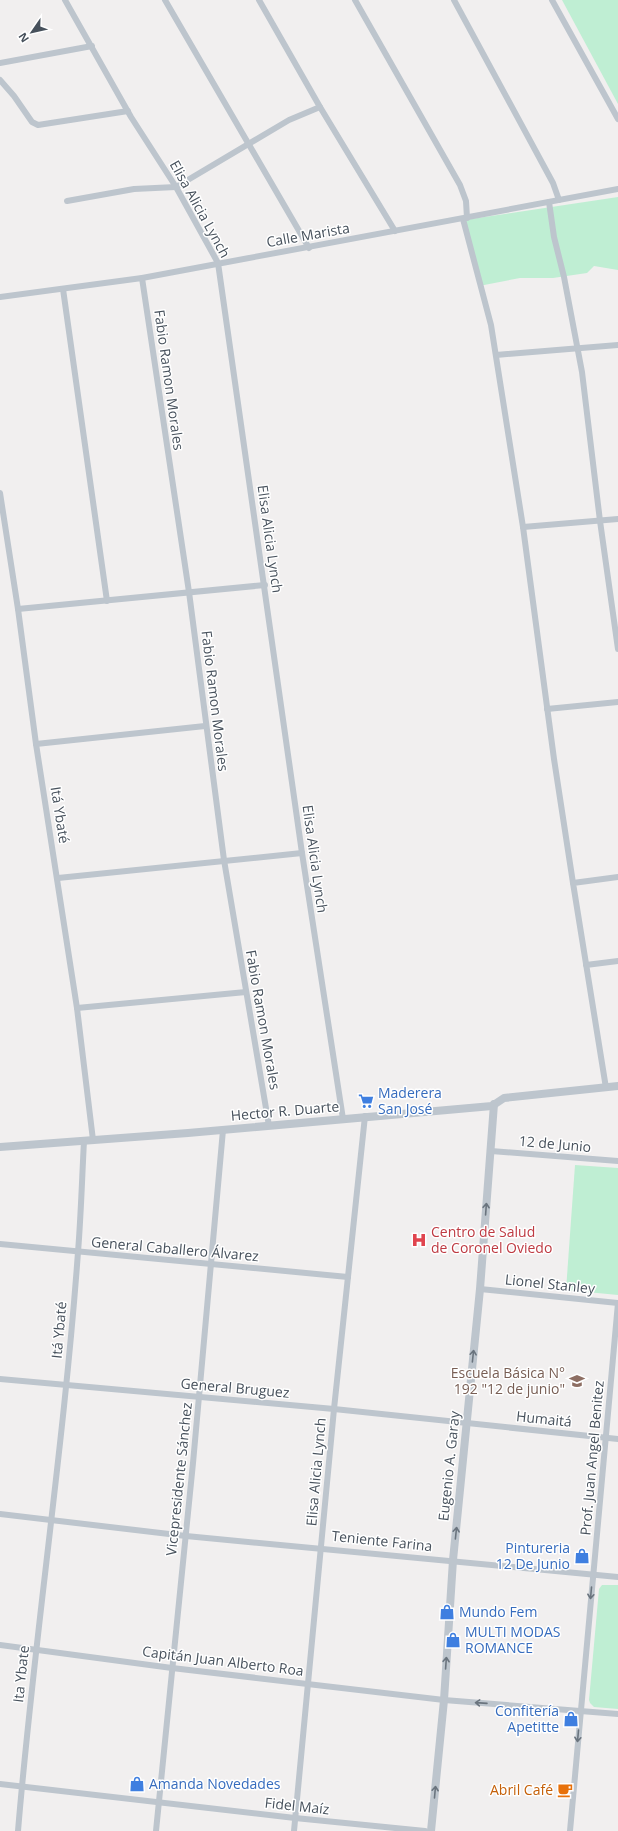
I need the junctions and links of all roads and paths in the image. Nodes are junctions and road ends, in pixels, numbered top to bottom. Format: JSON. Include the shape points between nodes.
{"nodes":[{"id":1,"x":65,"y":0,"type":"edge"},
{"id":2,"x":165,"y":0,"type":"edge"},
{"id":3,"x":259,"y":0,"type":"edge"},
{"id":4,"x":355,"y":0,"type":"edge"},
{"id":5,"x":454,"y":0,"type":"edge"},
{"id":6,"x":552,"y":0,"type":"edge"},
{"id":7,"x":92,"y":46,"type":"junction"},
{"id":8,"x":0,"y":63,"type":"edge"},
{"id":9,"x":0,"y":80,"type":"edge"},
{"id":10,"x":320,"y":107,"type":"junction"},
{"id":11,"x":128,"y":111,"type":"junction"},
{"id":12,"x":618,"y":119,"type":"edge"},
{"id":13,"x":249,"y":145,"type":"junction"},
{"id":14,"x":176,"y":187,"type":"junction"},
{"id":15,"x":618,"y":189,"type":"edge"},
{"id":16,"x":560,"y":200,"type":"junction"},
{"id":17,"x":67,"y":201,"type":"dead end"},
{"id":18,"x":550,"y":202,"type":"junction"},
{"id":19,"x":465,"y":218,"type":"junction"},
{"id":20,"x":395,"y":231,"type":"junction"},
{"id":21,"x":309,"y":248,"type":"junction"},
{"id":22,"x":218,"y":263,"type":"junction"},
{"id":23,"x":142,"y":278,"type":"junction"},
{"id":24,"x":63,"y":289,"type":"junction"},
{"id":25,"x":0,"y":297,"type":"edge"},
{"id":26,"x":618,"y":344,"type":"edge"},
{"id":27,"x":577,"y":349,"type":"junction"},
{"id":28,"x":496,"y":355,"type":"junction"},
{"id":29,"x":0,"y":494,"type":"edge"},
{"id":30,"x":618,"y":519,"type":"edge"},
{"id":31,"x":600,"y":520,"type":"junction"},
{"id":32,"x":523,"y":527,"type":"junction"},
{"id":33,"x":265,"y":585,"type":"junction"},
{"id":34,"x":189,"y":592,"type":"junction"},
{"id":35,"x":107,"y":601,"type":"junction"},
{"id":36,"x":18,"y":609,"type":"junction"},
{"id":37,"x":618,"y":649,"type":"edge"},
{"id":38,"x":618,"y":702,"type":"edge"},
{"id":39,"x":547,"y":709,"type":"junction"},
{"id":40,"x":205,"y":726,"type":"junction"},
{"id":41,"x":36,"y":744,"type":"junction"},
{"id":42,"x":302,"y":853,"type":"junction"},
{"id":43,"x":224,"y":860,"type":"junction"},
{"id":44,"x":618,"y":877,"type":"edge"},
{"id":45,"x":58,"y":878,"type":"junction"},
{"id":46,"x":573,"y":883,"type":"junction"},
{"id":47,"x":618,"y":961,"type":"edge"},
{"id":48,"x":586,"y":965,"type":"junction"},
{"id":49,"x":246,"y":992,"type":"junction"},
{"id":50,"x":77,"y":1008,"type":"junction"},
{"id":51,"x":618,"y":1086,"type":"edge"},
{"id":52,"x":606,"y":1088,"type":"junction"},
{"id":53,"x":494,"y":1104,"type":"junction"},
{"id":54,"x":365,"y":1116,"type":"junction"},
{"id":55,"x":343,"y":1119,"type":"junction"},
{"id":56,"x":269,"y":1126,"type":"junction"},
{"id":57,"x":223,"y":1130,"type":"junction"},
{"id":58,"x":93,"y":1140,"type":"junction"},
{"id":59,"x":84,"y":1141,"type":"junction"},
{"id":60,"x":0,"y":1147,"type":"edge"},
{"id":61,"x":491,"y":1151,"type":"junction"},
{"id":62,"x":618,"y":1161,"type":"edge"},
{"id":63,"x":0,"y":1244,"type":"edge"},
{"id":64,"x":78,"y":1252,"type":"junction"},
{"id":65,"x":211,"y":1264,"type":"junction"},
{"id":66,"x":348,"y":1278,"type":"junction"},
{"id":67,"x":480,"y":1289,"type":"junction"},
{"id":68,"x":618,"y":1303,"type":"edge"},
{"id":69,"x":0,"y":1378,"type":"edge"},
{"id":70,"x":66,"y":1385,"type":"junction"},
{"id":71,"x":199,"y":1397,"type":"junction"},
{"id":72,"x":334,"y":1409,"type":"junction"},
{"id":73,"x":467,"y":1423,"type":"junction"},
{"id":74,"x":605,"y":1438,"type":"junction"},
{"id":75,"x":618,"y":1440,"type":"edge"},
{"id":76,"x":0,"y":1514,"type":"edge"},
{"id":77,"x":51,"y":1520,"type":"junction"},
{"id":78,"x":186,"y":1536,"type":"junction"},
{"id":79,"x":321,"y":1547,"type":"junction"},
{"id":80,"x":453,"y":1560,"type":"junction"},
{"id":81,"x":593,"y":1574,"type":"junction"},
{"id":82,"x":618,"y":1577,"type":"edge"},
{"id":83,"x":0,"y":1645,"type":"edge"},
{"id":84,"x":36,"y":1649,"type":"junction"},
{"id":85,"x":172,"y":1668,"type":"junction"},
{"id":86,"x":308,"y":1683,"type":"junction"},
{"id":87,"x":444,"y":1700,"type":"junction"},
{"id":88,"x":581,"y":1710,"type":"junction"},
{"id":89,"x":618,"y":1714,"type":"edge"},
{"id":90,"x":0,"y":1784,"type":"edge"},
{"id":91,"x":22,"y":1786,"type":"junction"},
{"id":92,"x":158,"y":1802,"type":"junction"},
{"id":93,"x":295,"y":1818,"type":"junction"},
{"id":94,"x":18,"y":1831,"type":"edge"},
{"id":95,"x":156,"y":1831,"type":"edge"},
{"id":96,"x":294,"y":1831,"type":"edge"},
{"id":97,"x":424,"y":1831,"type":"edge"},
{"id":98,"x":431,"y":1831,"type":"edge"},
{"id":99,"x":570,"y":1831,"type":"edge"}],
"edges":[{"from":1,"to":7,"type":"street","name":"Elisa Alicia Lynch"},
{"from":2,"to":13,"type":"street"},
{"from":3,"to":10,"type":"street"},
{"from":4,"to":19,"type":"street","via":[[460,185],[466,201]]},
{"from":5,"to":16,"type":"street"},
{"from":6,"to":12,"type":"street"},
{"from":7,"to":8,"type":"street"},
{"from":7,"to":11,"type":"street","name":"Elisa Alicia Lynch"},
{"from":9,"to":11,"type":"street","via":[[32,122],[38,125]]},
{"from":10,"to":13,"type":"street","via":[[289,120]]},
{"from":10,"to":20,"type":"street"},
{"from":11,"to":14,"type":"street","name":"Elisa Alicia Lynch"},
{"from":13,"to":14,"type":"street"},
{"from":13,"to":21,"type":"street"},
{"from":14,"to":17,"type":"street","via":[[134,189]]},
{"from":14,"to":22,"type":"street","name":"Elisa Alicia Lynch"},
{"from":15,"to":16,"type":"street","name":"Calle Marista"},
{"from":16,"to":18,"type":"street","name":"Calle Marista"},
{"from":18,"to":19,"type":"street","name":"Calle Marista"},
{"from":18,"to":27,"type":"street","via":[[554,237]]},
{"from":19,"to":20,"type":"street","name":"Calle Marista"},
{"from":19,"to":28,"type":"street"},
{"from":20,"to":21,"type":"street","name":"Calle Marista"},
{"from":21,"to":22,"type":"street","name":"Calle Marista"},
{"from":22,"to":23,"type":"street","name":"Calle Marista"},
{"from":22,"to":33,"type":"street","name":"Elisa Alicia Lynch"},
{"from":23,"to":24,"type":"street","name":"Calle Marista"},
{"from":23,"to":34,"type":"street","name":"Fabio Ramon Morales"},
{"from":24,"to":25,"type":"street","name":"Calle Marista"},
{"from":24,"to":35,"type":"street"},
{"from":26,"to":27,"type":"street"},
{"from":27,"to":28,"type":"street"},
{"from":27,"to":31,"type":"street"},
{"from":28,"to":32,"type":"street"},
{"from":29,"to":36,"type":"street","name":"Itá Ybaté"},
{"from":30,"to":31,"type":"street"},
{"from":31,"to":32,"type":"street"},
{"from":31,"to":37,"type":"street"},
{"from":32,"to":39,"type":"street"},
{"from":33,"to":34,"type":"street"},
{"from":33,"to":42,"type":"street","name":"Elisa Alicia Lynch"},
{"from":34,"to":35,"type":"street"},
{"from":34,"to":40,"type":"street","name":"Fabio Ramon Morales"},
{"from":35,"to":36,"type":"street"},
{"from":36,"to":41,"type":"street","name":"Itá Ybaté"},
{"from":38,"to":39,"type":"street"},
{"from":39,"to":46,"type":"street"},
{"from":40,"to":41,"type":"street"},
{"from":40,"to":43,"type":"street","name":"Fabio Ramon Morales"},
{"from":41,"to":45,"type":"street","name":"Itá Ybaté"},
{"from":42,"to":43,"type":"street"},
{"from":42,"to":55,"type":"street","name":"Elisa Alicia Lynch"},
{"from":43,"to":45,"type":"street"},
{"from":43,"to":49,"type":"street","name":"Fabio Ramon Morales"},
{"from":44,"to":46,"type":"street"},
{"from":45,"to":50,"type":"street","name":"Itá Ybaté"},
{"from":46,"to":48,"type":"street"},
{"from":47,"to":48,"type":"street"},
{"from":48,"to":52,"type":"street"},
{"from":49,"to":50,"type":"street"},
{"from":49,"to":56,"type":"street","name":"Fabio Ramon Morales"},
{"from":50,"to":58,"type":"street","name":"Itá Ybaté"},
{"from":51,"to":52,"type":"street","name":"Hector R. Duarte"},
{"from":52,"to":53,"type":"street","name":"Hector R. Duarte","via":[[504,1098]]},
{"from":53,"to":54,"type":"street","name":"Hector R. Duarte"},
{"from":53,"to":61,"type":"street","name":"Eugenio A. Garay"},
{"from":54,"to":55,"type":"street","name":"Hector R. Duarte"},
{"from":54,"to":66,"type":"street","name":"Elisa Alicia Lynch"},
{"from":55,"to":56,"type":"street","name":"Hector R. Duarte"},
{"from":56,"to":57,"type":"street","name":"Hector R. Duarte"},
{"from":57,"to":58,"type":"street","name":"Hector R. Duarte"},
{"from":57,"to":65,"type":"street","name":"Vicepresidente Sánchez"},
{"from":58,"to":59,"type":"street","name":"Hector R. Duarte"},
{"from":59,"to":60,"type":"street","name":"Hector R. Duarte"},
{"from":59,"to":64,"type":"street","name":"Itá Ybaté"},
{"from":61,"to":62,"type":"street","name":"12 de Junio"},
{"from":67,"to":61,"type":"street","name":"Eugenio A. Garay","one_way":true},
{"from":63,"to":64,"type":"street","name":"General Caballero Álvarez"},
{"from":64,"to":65,"type":"street","name":"General Caballero Álvarez"},
{"from":64,"to":70,"type":"street","name":"Itá Ybaté"},
{"from":65,"to":66,"type":"street","name":"General Caballero Álvarez"},
{"from":65,"to":71,"type":"street","name":"Vicepresidente Sánchez"},
{"from":66,"to":72,"type":"street","name":"Elisa Alicia Lynch"},
{"from":67,"to":68,"type":"street","name":"Lionel Stanley"},
{"from":73,"to":67,"type":"street","name":"Eugenio A. Garay","one_way":true},
{"from":68,"to":74,"type":"street","name":"Prof. Juan Angel Benitez"},
{"from":69,"to":70,"type":"street","name":"General Bruguez"},
{"from":70,"to":71,"type":"street","name":"General Bruguez"},
{"from":70,"to":77,"type":"street","name":"Itá Ybaté"},
{"from":71,"to":72,"type":"street","name":"General Bruguez"},
{"from":71,"to":78,"type":"street","name":"Vicepresidente Sánchez"},
{"from":72,"to":73,"type":"street","name":"General Bruguez"},
{"from":72,"to":79,"type":"street","name":"Elisa Alicia Lynch"},
{"from":73,"to":74,"type":"street","name":"Humaitá"},
{"from":80,"to":73,"type":"street","name":"Eugenio A. Garay","one_way":true},
{"from":74,"to":75,"type":"street","name":"Humaitá"},
{"from":74,"to":81,"type":"street","name":"Prof. Juan Angel Benitez"},
{"from":76,"to":77,"type":"street","name":"Teniente Farina"},
{"from":77,"to":78,"type":"street","name":"Teniente Farina"},
{"from":77,"to":84,"type":"street","name":"Ita Ybate"},
{"from":78,"to":79,"type":"street","name":"Teniente Farina"},
{"from":78,"to":85,"type":"street","name":"Vicepresidente Sánchez"},
{"from":79,"to":80,"type":"street","name":"Teniente Farina"},
{"from":79,"to":86,"type":"street","name":"Elisa Alicia Lynch"},
{"from":80,"to":81,"type":"street","name":"Teniente Farina"},
{"from":87,"to":80,"type":"street","name":"Eugenio A. Garay","one_way":true},
{"from":81,"to":82,"type":"street","name":"Teniente Farina"},
{"from":81,"to":88,"type":"street","name":"Prof. Juan Angel Benitez","one_way":true},
{"from":83,"to":84,"type":"street","name":"Capitán Juan Alberto Roa"},
{"from":84,"to":85,"type":"street","name":"Capitán Juan Alberto Roa"},
{"from":84,"to":91,"type":"street","name":"Ita Ybate"},
{"from":85,"to":86,"type":"street","name":"Capitán Juan Alberto Roa"},
{"from":85,"to":92,"type":"street","name":"Vicepresidente Sánchez"},
{"from":86,"to":87,"type":"street","name":"Capitán Juan Alberto Roa"},
{"from":86,"to":93,"type":"street","name":"Elisa Alicia Lynch"},
{"from":88,"to":87,"type":"street","name":"Capitán Juan Alberto Roa","one_way":true},
{"from":98,"to":87,"type":"street","name":"Eugenio A. Garay","one_way":true},
{"from":88,"to":89,"type":"street","name":"Capitán Juan Alberto Roa"},
{"from":88,"to":99,"type":"street","name":"Prof. Juan Angel Benitez","one_way":true},
{"from":90,"to":91,"type":"street","name":"Fidel Maíz"},
{"from":91,"to":92,"type":"street","name":"Fidel Maíz"},
{"from":91,"to":94,"type":"street","name":"Ita Ybate"},
{"from":92,"to":93,"type":"street","name":"Fidel Maíz"},
{"from":92,"to":95,"type":"street","name":"Vicepresidente Sánchez"},
{"from":93,"to":96,"type":"street","name":"Elisa Alicia Lynch"},
{"from":93,"to":97,"type":"street","name":"Fidel Maíz"}]}
